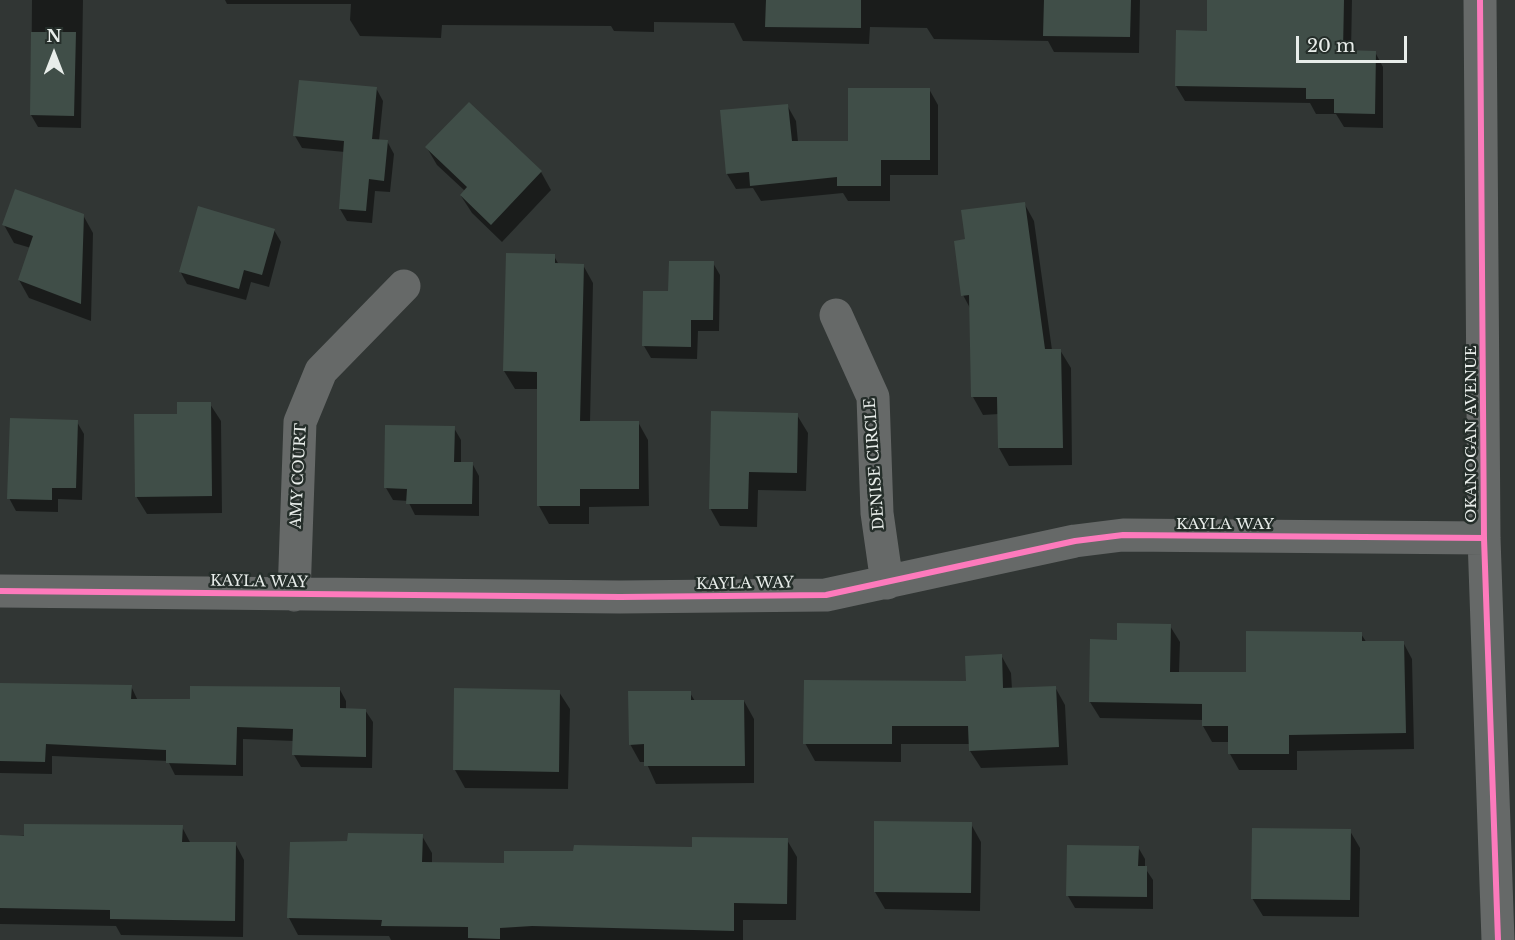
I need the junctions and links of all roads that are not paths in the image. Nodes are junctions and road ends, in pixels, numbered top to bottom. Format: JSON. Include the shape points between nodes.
{"nodes":[{"id":1,"x":1480,"y":0,"type":"edge"},
{"id":2,"x":404,"y":286,"type":"dead end"},
{"id":3,"x":836,"y":315,"type":"dead end"},
{"id":4,"x":1484,"y":538,"type":"junction"},
{"id":5,"x":887,"y":583,"type":"junction"},
{"id":6,"x":0,"y":591,"type":"edge"},
{"id":7,"x":294,"y":595,"type":"junction"},
{"id":8,"x":1498,"y":940,"type":"edge"}],
"edges":[{"from":1,"to":4,"type":"street","name":"OKANOGAN AVENUE"},
{"from":2,"to":7,"type":"street","name":"AMY COURT","via":[[321,371],[300,422]]},
{"from":3,"to":5,"type":"street","name":"DENISE CIRCLE","via":[[873,397],[877,513]]},
{"from":4,"to":5,"type":"street","name":"KAYLA WAY","via":[[1123,535],[1075,541]]},
{"from":4,"to":8,"type":"street","name":"OKANOGAN AVENUE"},
{"from":5,"to":7,"type":"street","name":"KAYLA WAY","via":[[826,595]]},
{"from":6,"to":7,"type":"street","name":"KAYLA WAY"}]}
